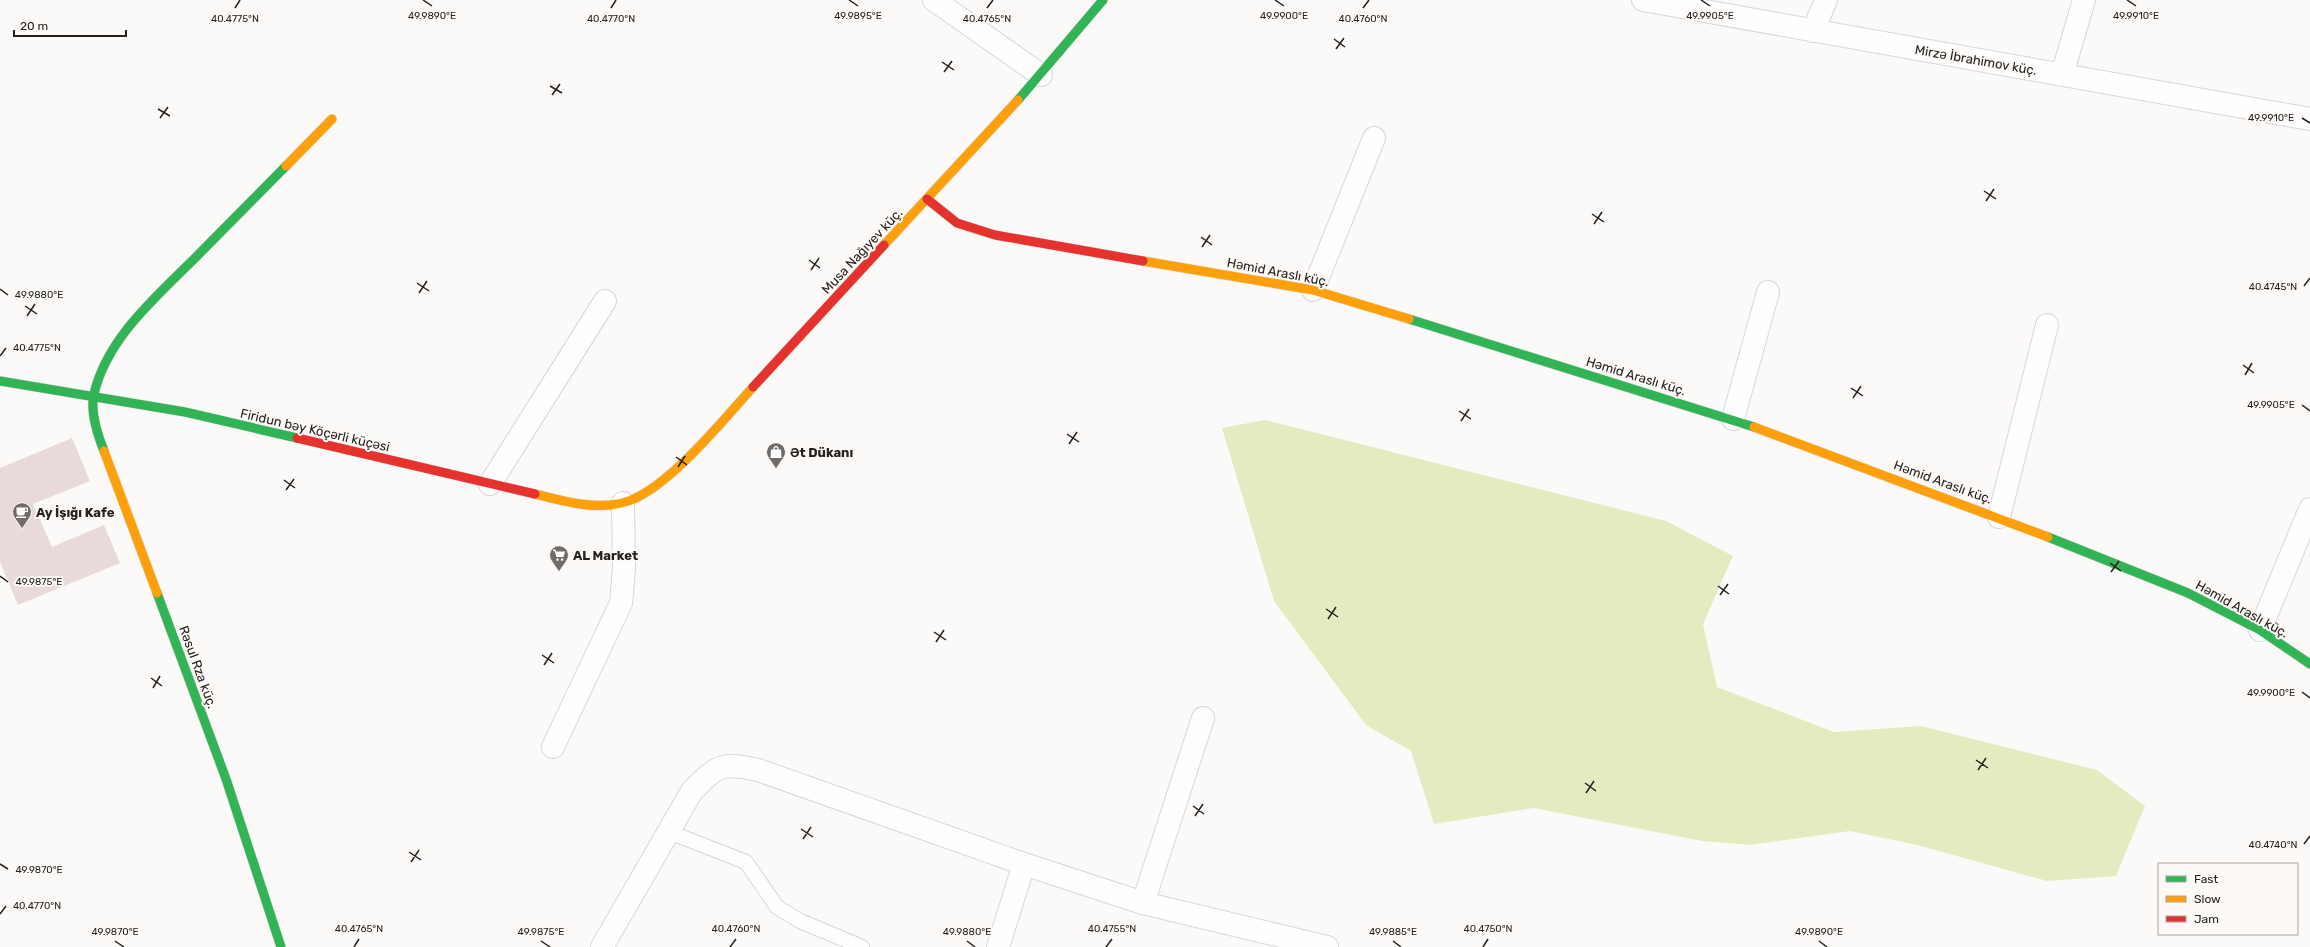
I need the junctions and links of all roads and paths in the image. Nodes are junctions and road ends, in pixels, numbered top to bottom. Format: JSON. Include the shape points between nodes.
{"nodes":[{"id":1,"x":934,"y":0,"type":"edge"},
{"id":2,"x":1103,"y":0,"type":"edge"},
{"id":3,"x":1643,"y":0,"type":"edge"},
{"id":4,"x":1826,"y":0,"type":"edge"},
{"id":5,"x":2084,"y":0,"type":"edge"},
{"id":6,"x":1813,"y":31,"type":"junction"},
{"id":7,"x":1041,"y":75,"type":"junction"},
{"id":8,"x":2062,"y":75,"type":"junction"},
{"id":9,"x":2309,"y":113,"type":"edge"},
{"id":10,"x":332,"y":118,"type":"dead end"},
{"id":11,"x":1374,"y":138,"type":"dead end"},
{"id":12,"x":928,"y":199,"type":"junction"},
{"id":13,"x":1313,"y":290,"type":"junction"},
{"id":14,"x":1768,"y":292,"type":"dead end"},
{"id":15,"x":604,"y":301,"type":"dead end"},
{"id":16,"x":2047,"y":324,"type":"dead end"},
{"id":17,"x":0,"y":381,"type":"edge"},
{"id":18,"x":93,"y":396,"type":"junction"},
{"id":19,"x":1734,"y":419,"type":"junction"},
{"id":20,"x":490,"y":484,"type":"junction"},
{"id":21,"x":623,"y":503,"type":"junction"},
{"id":22,"x":2310,"y":509,"type":"edge"},
{"id":23,"x":1999,"y":517,"type":"junction"},
{"id":24,"x":2260,"y":630,"type":"junction"},
{"id":25,"x":2310,"y":664,"type":"edge"},
{"id":26,"x":1203,"y":718,"type":"dead end"},
{"id":27,"x":553,"y":746,"type":"dead end"},
{"id":28,"x":668,"y":832,"type":"junction"},
{"id":29,"x":1024,"y":864,"type":"junction"},
{"id":30,"x":1143,"y":903,"type":"junction"},
{"id":31,"x":282,"y":947,"type":"edge"},
{"id":32,"x":602,"y":947,"type":"edge"},
{"id":33,"x":862,"y":947,"type":"edge"},
{"id":34,"x":998,"y":947,"type":"edge"},
{"id":35,"x":1327,"y":947,"type":"edge"}],
"edges":[{"from":1,"to":7,"type":"street"},
{"from":2,"to":7,"type":"street","name":"Musa Nağıyev küç."},
{"from":3,"to":6,"type":"street","name":"Mirzə İbrahimov küç."},
{"from":4,"to":6,"type":"street"},
{"from":5,"to":8,"type":"street"},
{"from":6,"to":8,"type":"street","name":"Mirzə İbrahimov küç."},
{"from":7,"to":12,"type":"street","name":"Musa Nağıyev küç."},
{"from":8,"to":9,"type":"street","name":"Mirzə İbrahimov küç."},
{"from":10,"to":18,"type":"street","via":[[161,292],[119,339],[104,363]]},
{"from":11,"to":13,"type":"street"},
{"from":12,"to":13,"type":"street","name":"Həmid Araslı küç.","via":[[957,223],[995,235]]},
{"from":12,"to":21,"type":"street","name":"Musa Nağıyev küç.","via":[[703,442],[661,481]]},
{"from":13,"to":19,"type":"street","name":"Həmid Araslı küç."},
{"from":14,"to":19,"type":"street"},
{"from":15,"to":20,"type":"street"},
{"from":16,"to":23,"type":"street"},
{"from":17,"to":18,"type":"street","name":"Firidun bəy Köçərli küçəsi"},
{"from":18,"to":20,"type":"street","name":"Firidun bəy Köçərli küçəsi","via":[[185,412]]},
{"from":18,"to":31,"type":"street","name":"Rəsul Rza küç.","via":[[96,430],[226,779]]},
{"from":19,"to":23,"type":"street","name":"Həmid Araslı küç."},
{"from":20,"to":21,"type":"street","name":"Firidun bəy Köçərli küçəsi","via":[[567,502],[596,505]]},
{"from":21,"to":27,"type":"street","via":[[624,569],[621,603]]},
{"from":22,"to":24,"type":"street"},
{"from":23,"to":24,"type":"street","name":"Həmid Araslı küç.","via":[[2188,593]]},
{"from":24,"to":25,"type":"street","name":"Həmid Araslı küç."},
{"from":26,"to":30,"type":"street"},
{"from":28,"to":29,"type":"street","via":[[692,791],[712,771],[732,764],[758,770]]},
{"from":28,"to":32,"type":"street"},
{"from":28,"to":33,"type":"lane","via":[[746,862],[777,907],[800,921]]},
{"from":29,"to":30,"type":"street"},
{"from":29,"to":34,"type":"street"},
{"from":30,"to":35,"type":"street"}]}
